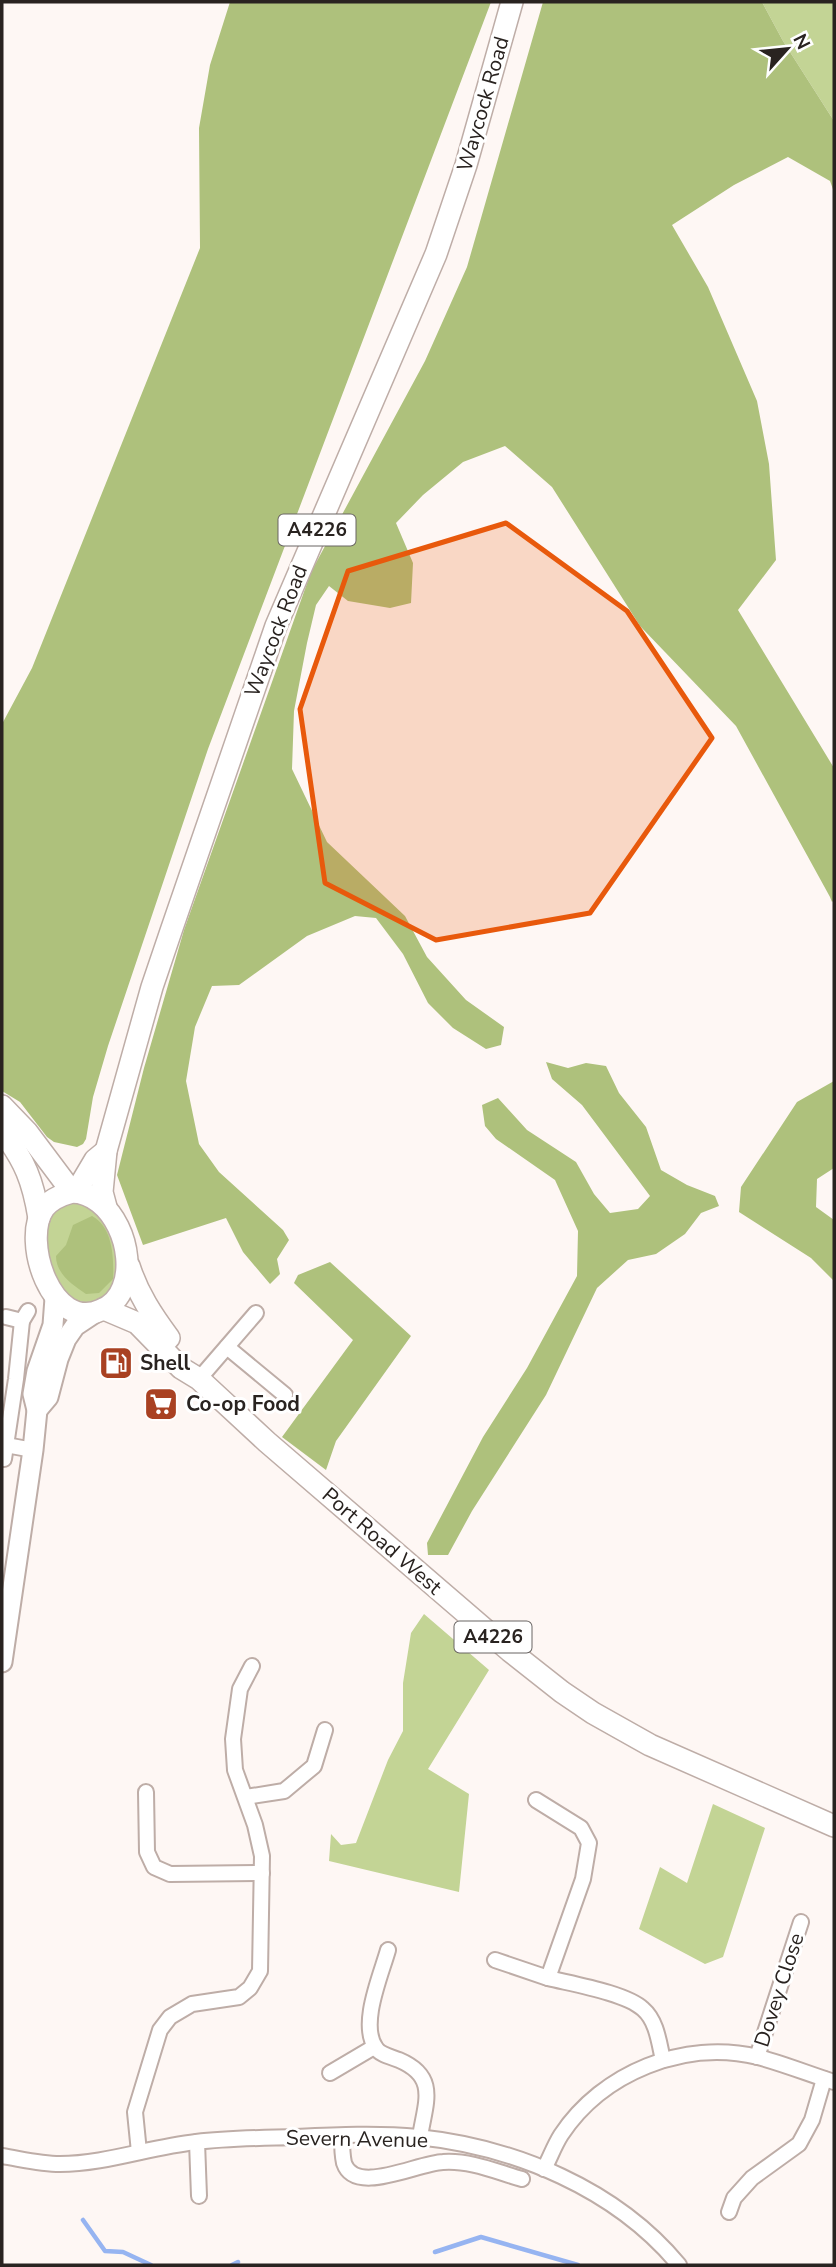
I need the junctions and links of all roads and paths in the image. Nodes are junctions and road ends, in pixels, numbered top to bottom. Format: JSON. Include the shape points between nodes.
{"nodes":[{"id":1,"x":512,"y":2,"type":"edge"},
{"id":2,"x":2,"y":1105,"type":"edge"},
{"id":3,"x":2,"y":1131,"type":"edge"},
{"id":4,"x":106,"y":1151,"type":"junction"},
{"id":5,"x":74,"y":1192,"type":"junction"},
{"id":6,"x":106,"y":1207,"type":"junction"},
{"id":7,"x":39,"y":1218,"type":"junction"},
{"id":8,"x":125,"y":1253,"type":"junction"},
{"id":9,"x":55,"y":1298,"type":"junction"},
{"id":10,"x":100,"y":1311,"type":"junction"},
{"id":11,"x":256,"y":1313,"type":"dead end"},
{"id":12,"x":6,"y":1317,"type":"dead end"},
{"id":13,"x":227,"y":1347,"type":"junction"},
{"id":14,"x":199,"y":1379,"type":"junction"},
{"id":15,"x":285,"y":1395,"type":"dead end"},
{"id":16,"x":37,"y":1410,"type":"junction"},
{"id":17,"x":33,"y":1450,"type":"junction"},
{"id":18,"x":2,"y":1662,"type":"edge"},
{"id":19,"x":252,"y":1665,"type":"dead end"},
{"id":20,"x":325,"y":1730,"type":"dead end"},
{"id":21,"x":146,"y":1792,"type":"dead end"},
{"id":22,"x":246,"y":1797,"type":"junction"},
{"id":23,"x":536,"y":1800,"type":"dead end"},
{"id":24,"x":834,"y":1826,"type":"edge"},
{"id":25,"x":262,"y":1873,"type":"junction"},
{"id":26,"x":802,"y":1923,"type":"dead end"},
{"id":27,"x":388,"y":1950,"type":"dead end"},
{"id":28,"x":495,"y":1960,"type":"dead end"},
{"id":29,"x":548,"y":1978,"type":"junction"},
{"id":30,"x":374,"y":2047,"type":"junction"},
{"id":31,"x":757,"y":2057,"type":"junction"},
{"id":32,"x":663,"y":2060,"type":"junction"},
{"id":33,"x":330,"y":2073,"type":"dead end"},
{"id":34,"x":829,"y":2081,"type":"edge"},
{"id":35,"x":342,"y":2136,"type":"junction"},
{"id":36,"x":420,"y":2137,"type":"junction"},
{"id":37,"x":197,"y":2142,"type":"junction"},
{"id":38,"x":139,"y":2152,"type":"junction"},
{"id":39,"x":2,"y":2156,"type":"edge"},
{"id":40,"x":544,"y":2169,"type":"junction"},
{"id":41,"x":522,"y":2179,"type":"dead end"},
{"id":42,"x":199,"y":2196,"type":"dead end"},
{"id":43,"x":729,"y":2212,"type":"dead end"},
{"id":44,"x":679,"y":2265,"type":"edge"}],
"edges":[{"from":1,"to":4,"type":"main road","name":"Waycock Road","number":"A4226","via":[[436,254],[260,669],[152,988]]},
{"from":2,"to":5,"type":"main road"},
{"from":3,"to":7,"type":"main road","via":[[27,1168]]},
{"from":4,"to":5,"type":"main road","name":"Waycock Road","number":"A4226"},
{"from":4,"to":6,"type":"main road","name":"Waycock Road","number":"A4226","via":[[102,1185]]},
{"from":5,"to":6,"type":"main road"},
{"from":5,"to":7,"type":"main road","via":[[51,1201]]},
{"from":6,"to":8,"type":"main road","via":[[119,1229]]},
{"from":7,"to":9,"type":"main road","via":[[39,1254]]},
{"from":8,"to":10,"type":"main road","via":[[125,1284],[117,1298]]},
{"from":8,"to":14,"type":"main road","name":"Port Road West","number":"A4226","via":[[150,1312]]},
{"from":9,"to":10,"type":"main road","via":[[81,1313]]},
{"from":9,"to":16,"type":"main road","via":[[53,1325],[33,1394]]},
{"from":10,"to":14,"type":"main road","name":"Port Road West","number":"A4226","via":[[137,1322],[181,1368]]},
{"from":10,"to":16,"type":"main road","via":[[75,1326],[66,1339],[48,1397]]},
{"from":11,"to":13,"type":"street"},
{"from":12,"to":17,"type":"street","via":[[25,1316],[5,1452]]},
{"from":13,"to":14,"type":"street"},
{"from":13,"to":15,"type":"street"},
{"from":14,"to":24,"type":"main road","name":"Port Road West","number":"A4226","via":[[562,1692],[650,1745]]},
{"from":16,"to":17,"type":"main road"},
{"from":17,"to":18,"type":"main road"},
{"from":19,"to":22,"type":"street","via":[[240,1689],[233,1739],[235,1770]]},
{"from":20,"to":22,"type":"street","via":[[314,1766],[304,1775],[284,1791]]},
{"from":21,"to":25,"type":"street","via":[[147,1852],[154,1867],[170,1874]]},
{"from":22,"to":25,"type":"street","via":[[258,1837]]},
{"from":23,"to":29,"type":"street","via":[[581,1828],[589,1843],[583,1879]]},
{"from":25,"to":38,"type":"street","via":[[260,1971],[239,1997],[192,2004],[170,2017],[160,2030],[135,2112]]},
{"from":26,"to":31,"type":"street","name":"Dovey Close"},
{"from":27,"to":30,"type":"street","via":[[369,2019]]},
{"from":28,"to":29,"type":"street"},
{"from":29,"to":32,"type":"street","via":[[643,2008],[655,2025]]},
{"from":30,"to":33,"type":"street"},
{"from":30,"to":36,"type":"street","via":[[422,2075],[428,2089]]},
{"from":31,"to":32,"type":"street","via":[[691,2054]]},
{"from":31,"to":34,"type":"street"},
{"from":32,"to":40,"type":"street","via":[[629,2073],[587,2104],[560,2136]]},
{"from":34,"to":43,"type":"street","via":[[799,2144],[752,2178],[734,2198]]},
{"from":35,"to":36,"type":"street","name":"Severn Avenue"},
{"from":35,"to":37,"type":"street","name":"Severn Avenue"},
{"from":35,"to":41,"type":"street","via":[[345,2164],[366,2180],[445,2161]]},
{"from":36,"to":40,"type":"street","name":"Severn Avenue","via":[[471,2146]]},
{"from":37,"to":38,"type":"street","name":"Severn Avenue"},
{"from":37,"to":42,"type":"street"},
{"from":38,"to":39,"type":"street","name":"Severn Avenue","via":[[58,2164]]},
{"from":40,"to":44,"type":"street","name":"Severn Avenue","via":[[634,2221]]}]}
